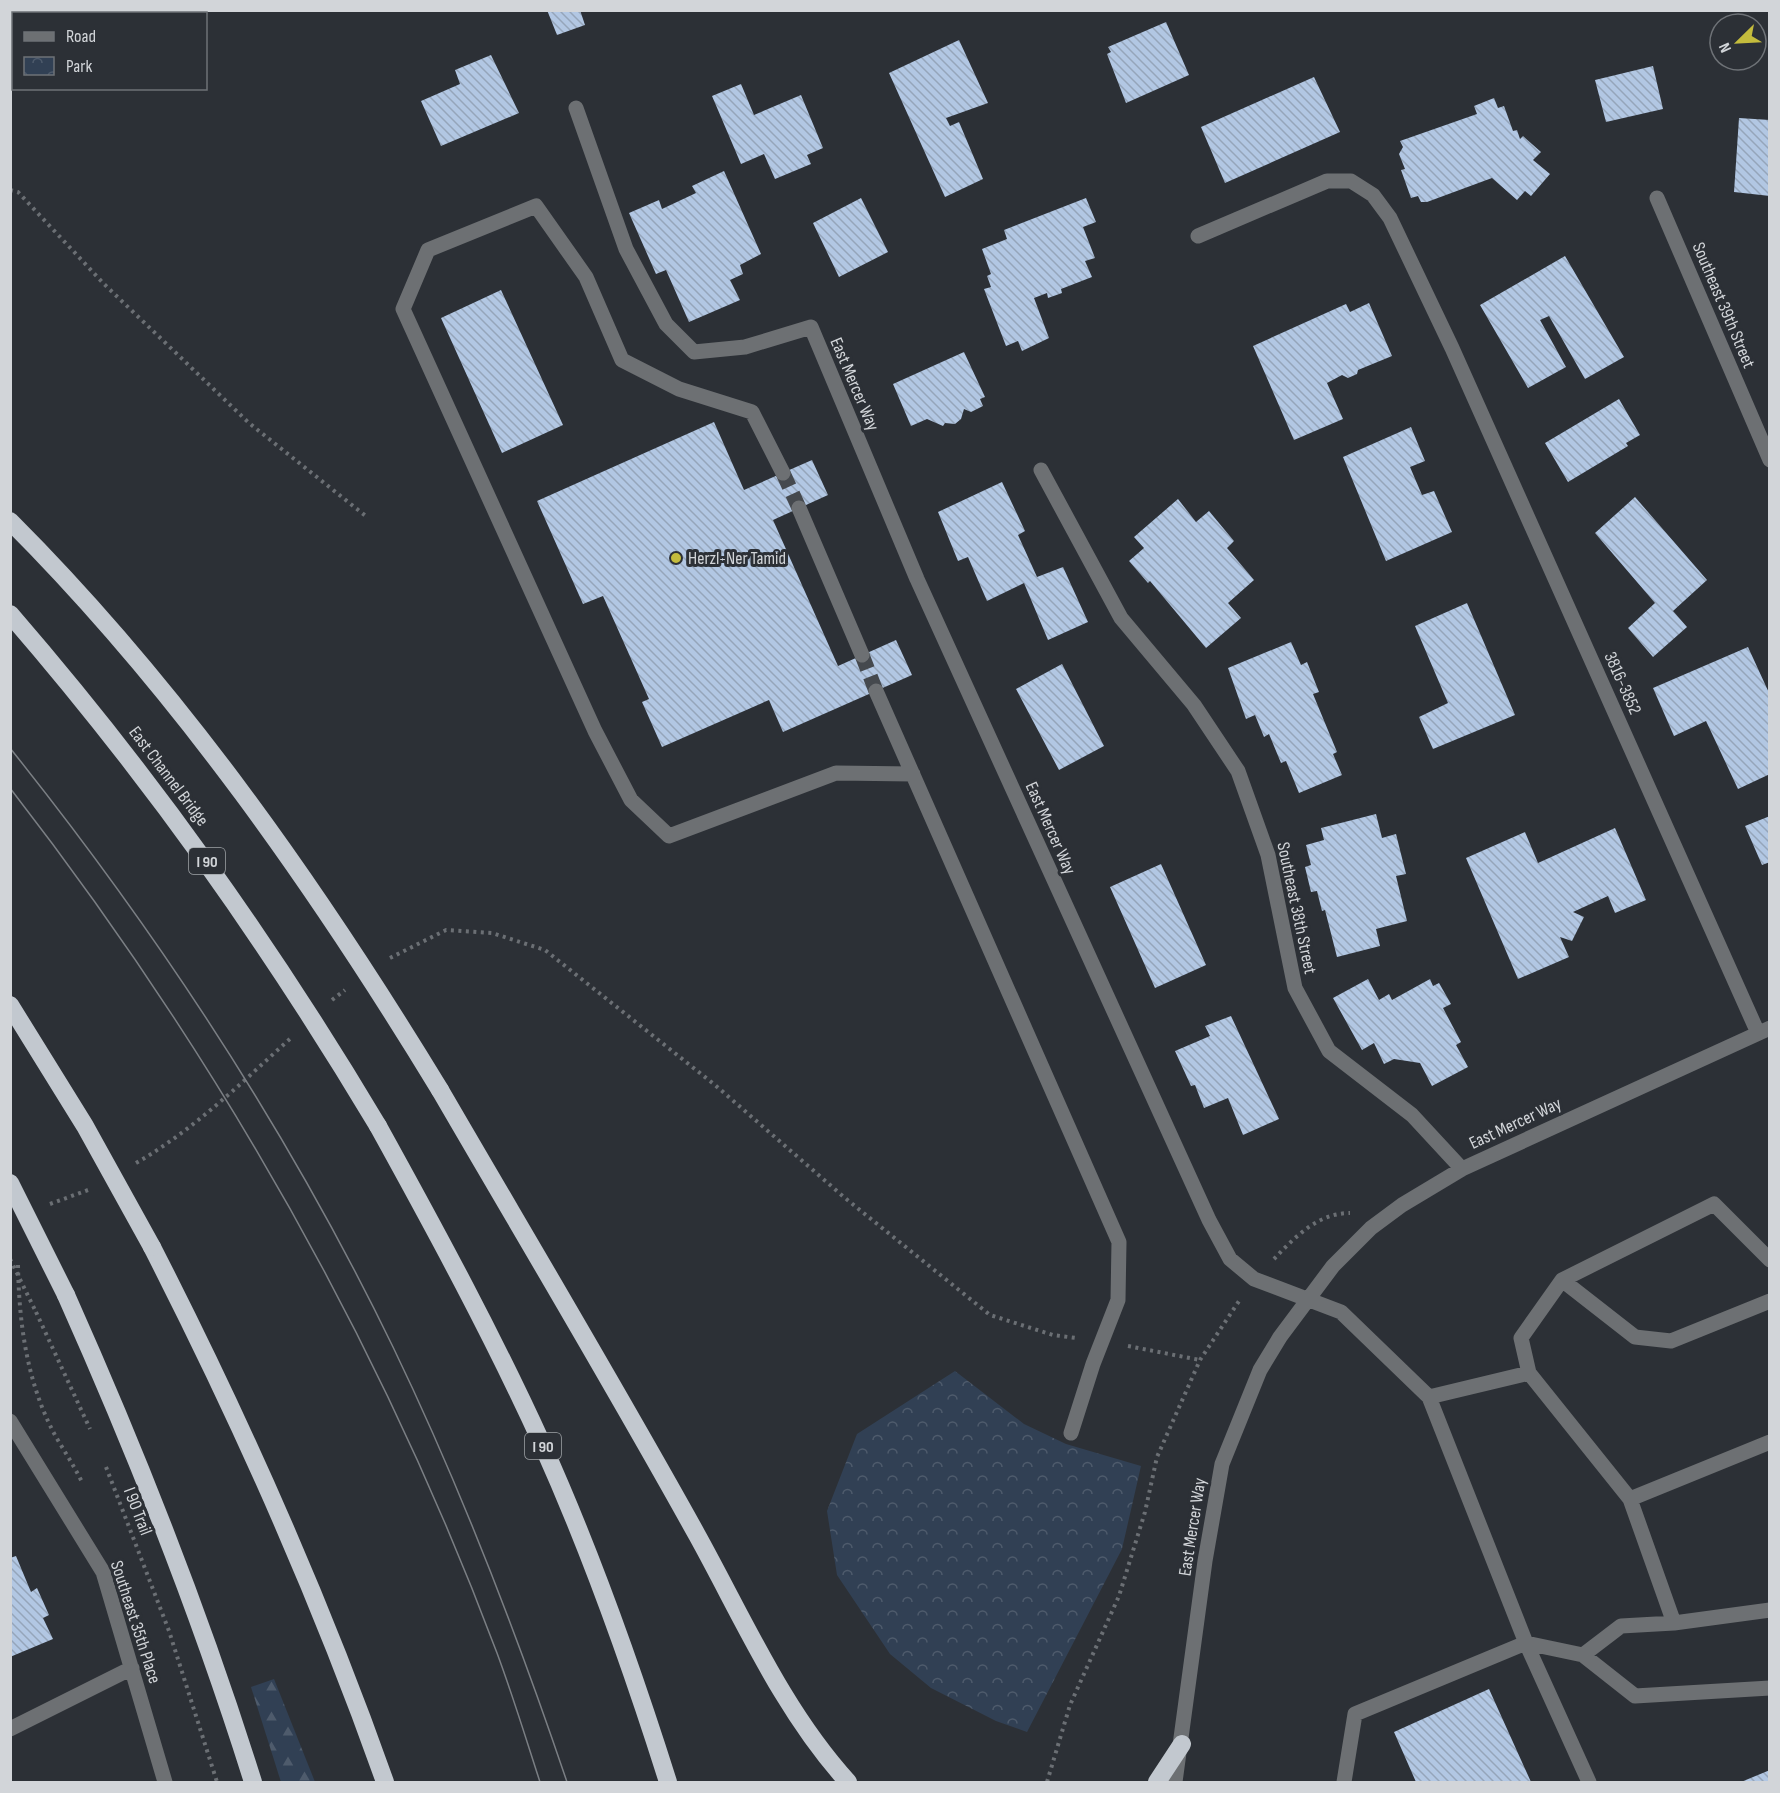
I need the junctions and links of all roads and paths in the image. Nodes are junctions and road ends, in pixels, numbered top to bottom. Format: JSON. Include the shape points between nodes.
{"nodes":[{"id":1,"x":576,"y":108,"type":"dead end"},
{"id":2,"x":10,"y":190,"type":"edge"},
{"id":3,"x":1658,"y":198,"type":"dead end"},
{"id":4,"x":1198,"y":236,"type":"dead end"},
{"id":5,"x":1770,"y":460,"type":"edge"},
{"id":6,"x":1041,"y":470,"type":"dead end"},
{"id":7,"x":783,"y":473,"type":"tunnel mouth"},
{"id":8,"x":799,"y":508,"type":"tunnel mouth"},
{"id":9,"x":367,"y":517,"type":"dead end"},
{"id":10,"x":10,"y":521,"type":"edge"},
{"id":11,"x":10,"y":614,"type":"edge"},
{"id":12,"x":862,"y":655,"type":"tunnel mouth"},
{"id":13,"x":876,"y":691,"type":"tunnel mouth"},
{"id":14,"x":914,"y":774,"type":"junction"},
{"id":15,"x":387,"y":960,"type":"dead end"},
{"id":16,"x":350,"y":986,"type":"dead end"},
{"id":17,"x":332,"y":1001,"type":"dead end"},
{"id":18,"x":10,"y":1005,"type":"edge"},
{"id":19,"x":1764,"y":1030,"type":"edge"},
{"id":20,"x":296,"y":1033,"type":"dead end"},
{"id":21,"x":130,"y":1166,"type":"dead end"},
{"id":22,"x":1462,"y":1169,"type":"junction"},
{"id":23,"x":10,"y":1183,"type":"edge"},
{"id":24,"x":92,"y":1187,"type":"dead end"},
{"id":25,"x":46,"y":1205,"type":"dead end"},
{"id":26,"x":1360,"y":1217,"type":"dead end"},
{"id":27,"x":10,"y":1259,"type":"edge"},
{"id":28,"x":1770,"y":1260,"type":"edge"},
{"id":29,"x":1254,"y":1279,"type":"junction"},
{"id":30,"x":1562,"y":1280,"type":"junction"},
{"id":31,"x":1308,"y":1299,"type":"junction"},
{"id":32,"x":1770,"y":1301,"type":"edge"},
{"id":33,"x":1102,"y":1341,"type":"junction"},
{"id":34,"x":1200,"y":1360,"type":"junction"},
{"id":35,"x":1529,"y":1373,"type":"junction"},
{"id":36,"x":1429,"y":1397,"type":"junction"},
{"id":37,"x":10,"y":1421,"type":"edge"},
{"id":38,"x":1071,"y":1433,"type":"dead end"},
{"id":39,"x":94,"y":1437,"type":"dead end"},
{"id":40,"x":1770,"y":1442,"type":"edge"},
{"id":41,"x":102,"y":1458,"type":"dead end"},
{"id":42,"x":1630,"y":1499,"type":"junction"},
{"id":43,"x":1770,"y":1610,"type":"edge"},
{"id":44,"x":1674,"y":1623,"type":"junction"},
{"id":45,"x":1526,"y":1643,"type":"junction"},
{"id":46,"x":1583,"y":1655,"type":"junction"},
{"id":47,"x":132,"y":1668,"type":"junction"},
{"id":48,"x":1770,"y":1688,"type":"edge"},
{"id":49,"x":10,"y":1729,"type":"edge"},
{"id":50,"x":1182,"y":1744,"type":"junction"},
{"id":51,"x":165,"y":1782,"type":"edge"},
{"id":52,"x":217,"y":1782,"type":"edge"},
{"id":53,"x":253,"y":1782,"type":"edge"},
{"id":54,"x":385,"y":1782,"type":"edge"},
{"id":55,"x":668,"y":1782,"type":"edge"},
{"id":56,"x":848,"y":1782,"type":"edge"},
{"id":57,"x":1047,"y":1782,"type":"edge"},
{"id":58,"x":1157,"y":1782,"type":"edge"},
{"id":59,"x":1175,"y":1782,"type":"edge"},
{"id":60,"x":1344,"y":1782,"type":"edge"},
{"id":61,"x":1589,"y":1782,"type":"edge"}],
"edges":[{"from":1,"to":29,"type":"street","name":"East Mercer Way","via":[[626,249],[666,324],[694,352],[745,347],[811,327],[917,579],[1209,1220],[1230,1259]]},
{"from":2,"to":9,"type":"path","via":[[18,192],[104,284],[249,423]]},
{"from":3,"to":5,"type":"street","name":"Southeast 39th Street"},
{"from":4,"to":19,"type":"street","name":"3816-3852","via":[[1327,181],[1352,181],[1373,195],[1390,218]]},
{"from":6,"to":22,"type":"street","name":"Southeast 38th Street","via":[[1120,618],[1194,705],[1238,771],[1268,855],[1295,988],[1329,1051],[1413,1115]]},
{"from":7,"to":14,"type":"street","via":[[752,412],[680,389],[622,360],[586,277],[536,206],[428,250],[403,309],[595,730],[631,800],[669,836],[836,773]]},
{"from":8,"to":12,"type":"street"},
{"from":10,"to":56,"type":"highway","bridge":true,"via":[[142,667],[247,801],[330,916],[440,1090],[697,1535],[776,1682],[832,1765]]},
{"from":11,"to":55,"type":"highway","name":"East Channel Bridge","number":"I 90","bridge":true,"via":[[96,716],[217,874],[378,1126],[492,1338],[543,1447],[596,1574]]},
{"from":13,"to":14,"type":"street"},
{"from":14,"to":33,"type":"street","via":[[1119,1242],[1118,1300]]},
{"from":15,"to":33,"type":"path","via":[[446,930],[492,933],[545,950],[715,1085],[845,1198],[990,1315],[1053,1335]]},
{"from":16,"to":17,"type":"path"},
{"from":18,"to":54,"type":"highway","bridge":true,"via":[[85,1126],[214,1367],[316,1598]]},
{"from":19,"to":22,"type":"street","name":"East Mercer Way"},
{"from":20,"to":21,"type":"path","via":[[198,1121]]},
{"from":22,"to":31,"type":"street","name":"East Mercer Way","via":[[1371,1228],[1333,1266]]},
{"from":23,"to":53,"type":"highway","bridge":true,"via":[[66,1295],[165,1529]]},
{"from":24,"to":25,"type":"path"},
{"from":26,"to":29,"type":"path","via":[[1338,1213],[1322,1218],[1296,1236]]},
{"from":27,"to":39,"type":"path","bridge":true},
{"from":28,"to":30,"type":"street","via":[[1713,1204]]},
{"from":29,"to":31,"type":"street","name":"East Mercer Way"},
{"from":29,"to":34,"type":"path"},
{"from":30,"to":32,"type":"street","via":[[1635,1337],[1671,1341]]},
{"from":30,"to":35,"type":"street","via":[[1521,1338]]},
{"from":31,"to":36,"type":"street","via":[[1341,1312]]},
{"from":31,"to":50,"type":"street","name":"East Mercer Way","via":[[1260,1370],[1222,1464]]},
{"from":33,"to":34,"type":"path"},
{"from":33,"to":38,"type":"street"},
{"from":34,"to":57,"type":"path","via":[[1157,1457],[1119,1596],[1070,1705]]},
{"from":35,"to":36,"type":"street"},
{"from":35,"to":42,"type":"street"},
{"from":36,"to":45,"type":"street"},
{"from":37,"to":47,"type":"street","name":"Southeast 35th Place","via":[[103,1572]]},
{"from":40,"to":42,"type":"street"},
{"from":41,"to":52,"type":"path","name":"I 90 Trail","via":[[169,1631]]},
{"from":42,"to":44,"type":"street"},
{"from":43,"to":44,"type":"street"},
{"from":44,"to":46,"type":"street","via":[[1621,1626]]},
{"from":45,"to":46,"type":"street"},
{"from":45,"to":60,"type":"street","via":[[1355,1714]]},
{"from":45,"to":61,"type":"street"},
{"from":46,"to":48,"type":"street","via":[[1635,1696]]},
{"from":47,"to":49,"type":"street"},
{"from":47,"to":51,"type":"street","name":"Southeast 35th Place"},
{"from":50,"to":58,"type":"highway"},
{"from":50,"to":59,"type":"street","name":"East Mercer Way"}]}
